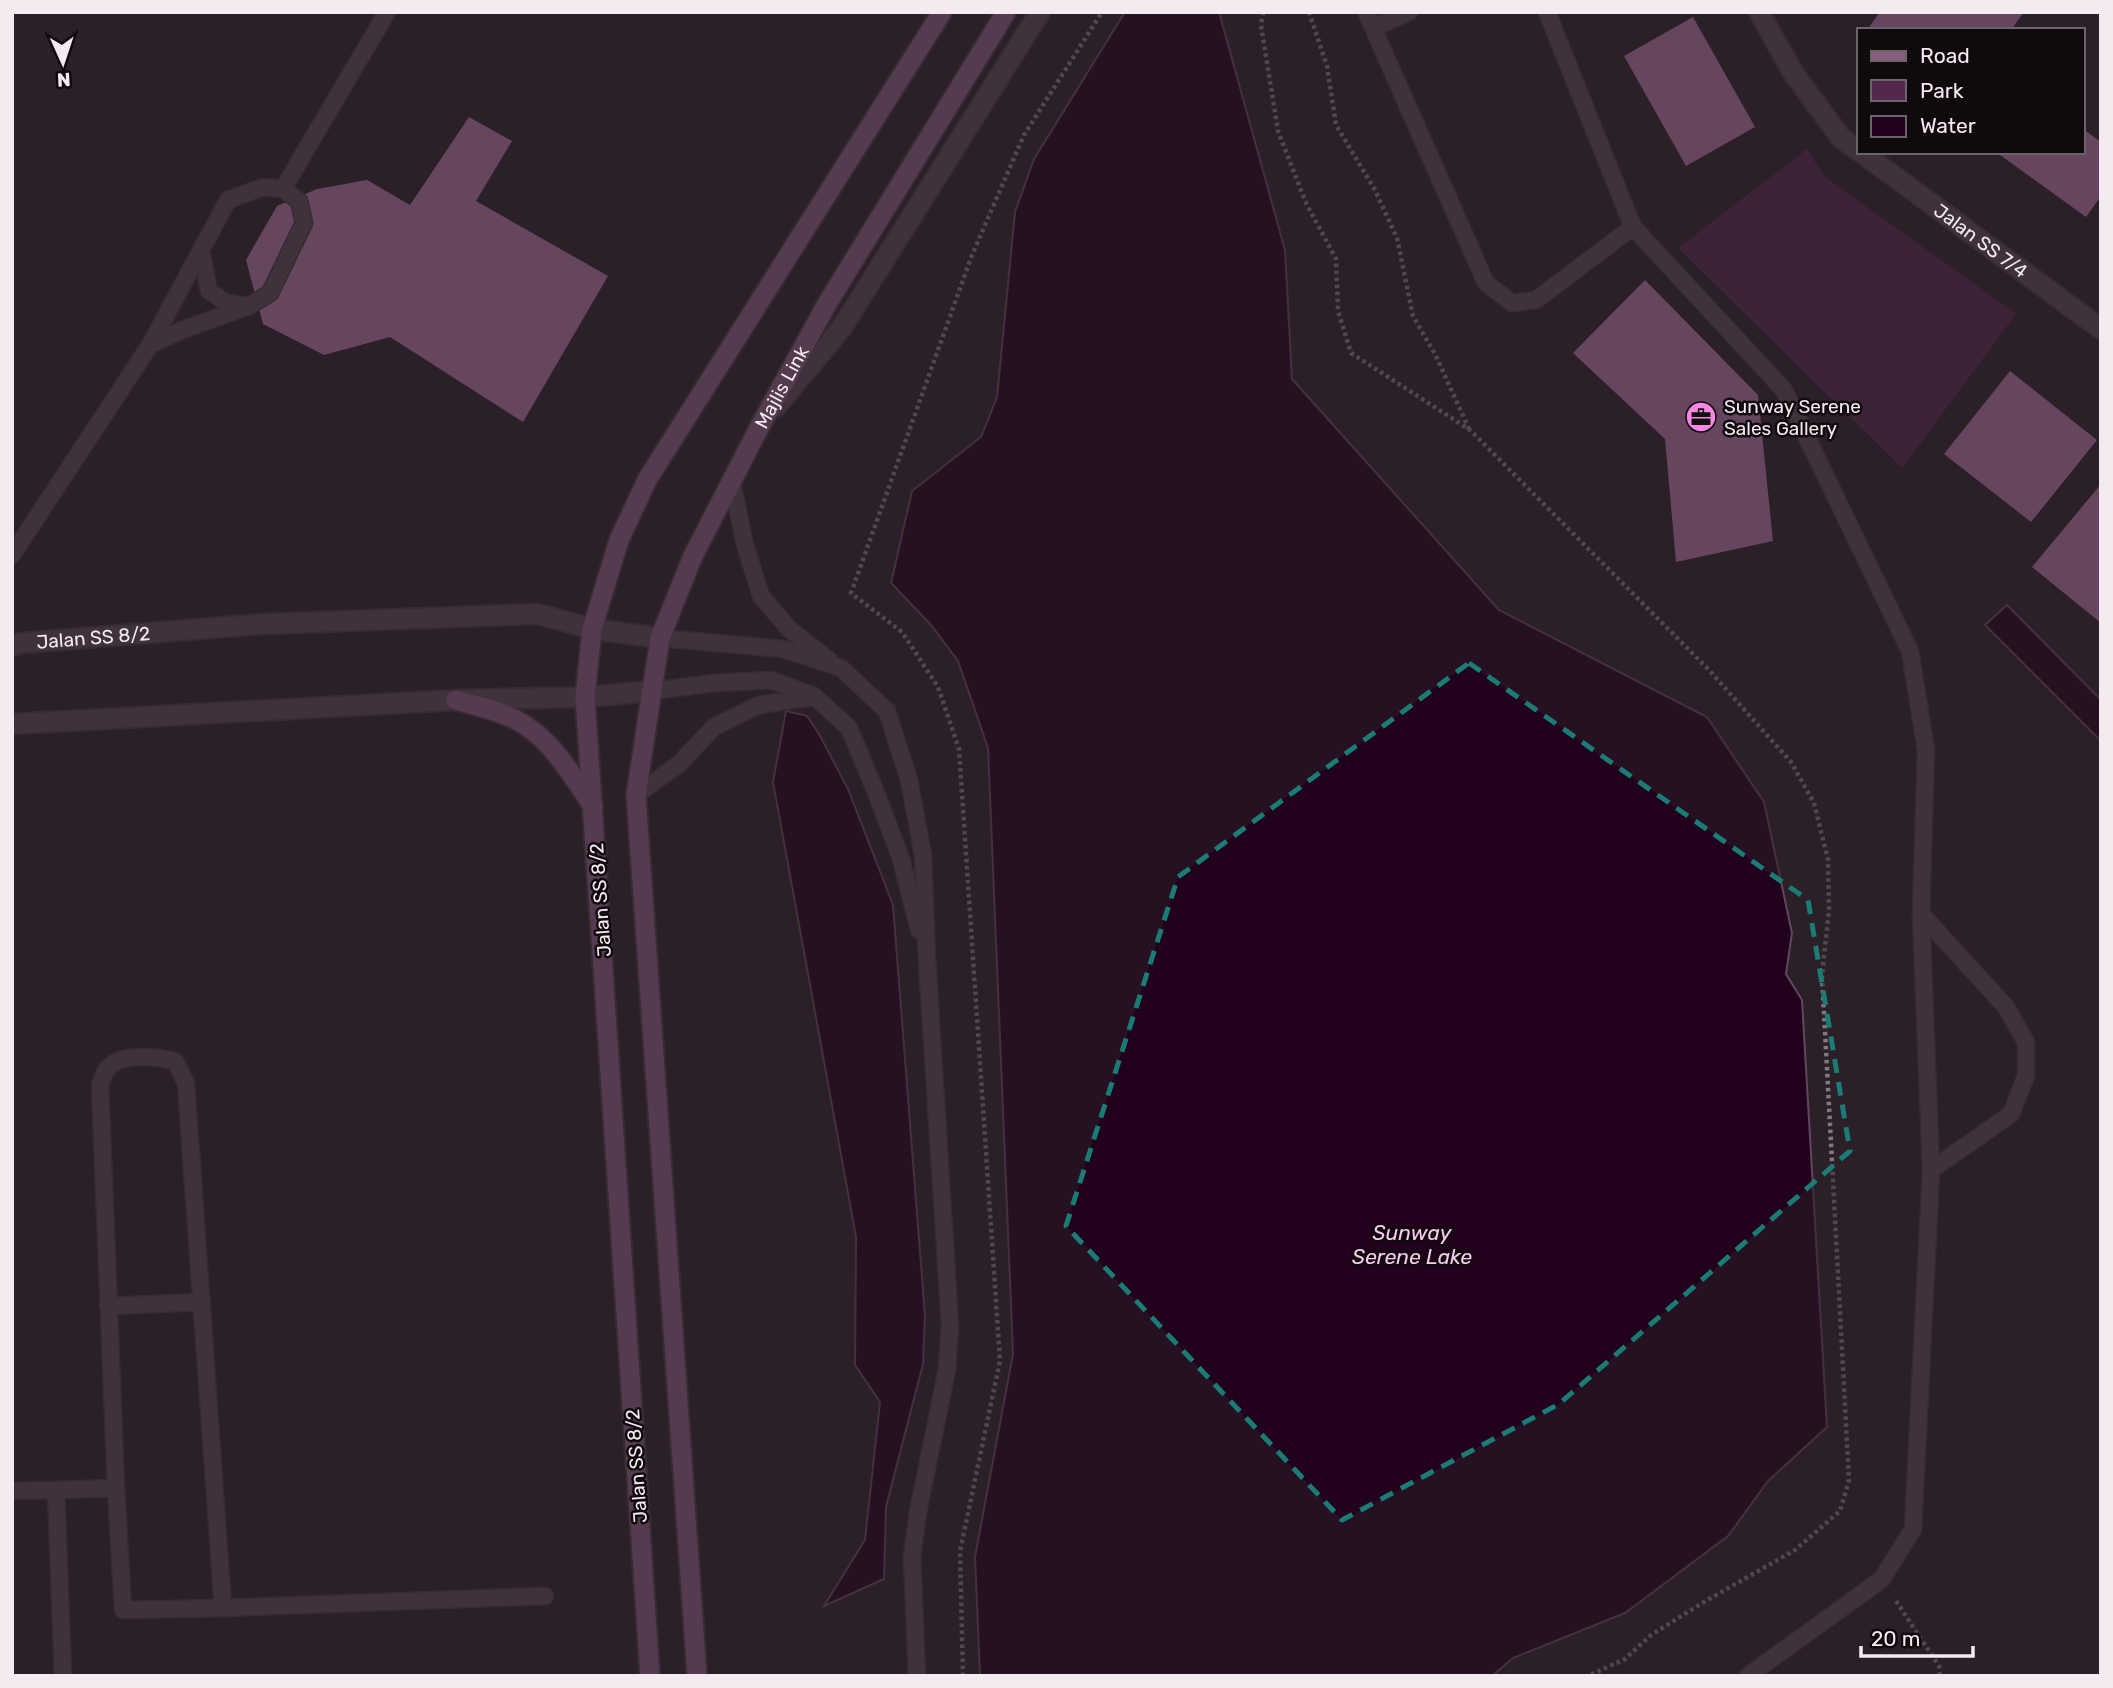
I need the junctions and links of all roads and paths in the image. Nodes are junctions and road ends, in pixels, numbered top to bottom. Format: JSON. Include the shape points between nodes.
{"nodes":[{"id":1,"x":387,"y":12,"type":"edge"},
{"id":2,"x":942,"y":12,"type":"edge"},
{"id":3,"x":1006,"y":12,"type":"edge"},
{"id":4,"x":1040,"y":12,"type":"edge"},
{"id":5,"x":1102,"y":12,"type":"edge"},
{"id":6,"x":1263,"y":12,"type":"edge"},
{"id":7,"x":1309,"y":12,"type":"edge"},
{"id":8,"x":1366,"y":12,"type":"edge"},
{"id":9,"x":1409,"y":12,"type":"edge"},
{"id":10,"x":1547,"y":12,"type":"edge"},
{"id":11,"x":1759,"y":12,"type":"edge"},
{"id":12,"x":1373,"y":28,"type":"junction"},
{"id":13,"x":1857,"y":150,"type":"edge"},
{"id":14,"x":1863,"y":154,"type":"edge"},
{"id":15,"x":283,"y":189,"type":"junction"},
{"id":16,"x":1633,"y":227,"type":"junction"},
{"id":17,"x":201,"y":250,"type":"junction"},
{"id":18,"x":248,"y":306,"type":"junction"},
{"id":19,"x":2101,"y":329,"type":"edge"},
{"id":20,"x":150,"y":345,"type":"junction"},
{"id":21,"x":761,"y":426,"type":"junction"},
{"id":22,"x":1470,"y":430,"type":"junction"},
{"id":23,"x":732,"y":483,"type":"junction"},
{"id":24,"x":12,"y":555,"type":"edge"},
{"id":25,"x":592,"y":629,"type":"junction"},
{"id":26,"x":660,"y":638,"type":"junction"},
{"id":27,"x":12,"y":646,"type":"edge"},
{"id":28,"x":841,"y":668,"type":"junction"},
{"id":29,"x":652,"y":691,"type":"junction"},
{"id":30,"x":814,"y":696,"type":"junction"},
{"id":31,"x":585,"y":697,"type":"junction"},
{"id":32,"x":456,"y":700,"type":"junction"},
{"id":33,"x":12,"y":724,"type":"edge"},
{"id":34,"x":636,"y":795,"type":"junction"},
{"id":35,"x":594,"y":806,"type":"junction"},
{"id":36,"x":1921,"y":914,"type":"junction"},
{"id":37,"x":927,"y":960,"type":"junction"},
{"id":38,"x":1931,"y":1170,"type":"junction"},
{"id":39,"x":202,"y":1302,"type":"junction"},
{"id":40,"x":108,"y":1306,"type":"junction"},
{"id":41,"x":116,"y":1488,"type":"junction"},
{"id":42,"x":56,"y":1490,"type":"junction"},
{"id":43,"x":12,"y":1491,"type":"edge"},
{"id":44,"x":1882,"y":1579,"type":"junction"},
{"id":45,"x":545,"y":1596,"type":"dead end"},
{"id":46,"x":223,"y":1608,"type":"junction"},
{"id":47,"x":63,"y":1676,"type":"edge"},
{"id":48,"x":650,"y":1676,"type":"edge"},
{"id":49,"x":696,"y":1676,"type":"edge"},
{"id":50,"x":917,"y":1676,"type":"edge"},
{"id":51,"x":963,"y":1676,"type":"edge"},
{"id":52,"x":1588,"y":1676,"type":"edge"},
{"id":53,"x":1748,"y":1676,"type":"edge"},
{"id":54,"x":1940,"y":1676,"type":"edge"}],
"edges":[{"from":1,"to":15,"type":"lane"},
{"from":2,"to":25,"type":"main road","via":[[647,480],[619,540]]},
{"from":3,"to":21,"type":"main road","name":"Majlis Link","via":[[827,304]]},
{"from":4,"to":21,"type":"street","via":[[841,329]]},
{"from":5,"to":51,"type":"path","via":[[1024,135],[972,255],[851,593],[902,632],[938,687],[959,749],[1000,1361],[960,1551]]},
{"from":6,"to":22,"type":"path","via":[[1261,25],[1278,131],[1306,203],[1336,259],[1338,311],[1351,353]]},
{"from":7,"to":22,"type":"path","via":[[1326,66],[1336,125],[1397,238],[1413,316]]},
{"from":8,"to":12,"type":"lane"},
{"from":9,"to":12,"type":"lane"},
{"from":10,"to":16,"type":"lane"},
{"from":11,"to":13,"type":"street","name":"Jalan SS 7/4","via":[[1794,74],[1841,138]]},
{"from":12,"to":16,"type":"lane","via":[[1486,282],[1512,303],[1536,300]]},
{"from":14,"to":19,"type":"street","name":"Jalan SS 7/4"},
{"from":15,"to":17,"type":"lane","via":[[263,187],[228,200]]},
{"from":15,"to":18,"type":"lane","via":[[299,201],[304,223],[270,293]]},
{"from":16,"to":36,"type":"lane","via":[[1784,390],[1910,651],[1926,750]]},
{"from":17,"to":18,"type":"lane","via":[[209,291],[225,302]]},
{"from":17,"to":20,"type":"lane"},
{"from":18,"to":20,"type":"lane"},
{"from":20,"to":24,"type":"lane"},
{"from":21,"to":23,"type":"main road","name":"Majlis Link"},
{"from":22,"to":52,"type":"path","via":[[1708,669],[1791,762],[1814,803],[1828,860],[1829,910],[1822,975],[1849,1480],[1840,1511],[1795,1550],[1651,1635],[1625,1659]]},
{"from":23,"to":26,"type":"main road","name":"Majlis Link","via":[[693,556]]},
{"from":23,"to":28,"type":"lane","via":[[761,596],[789,629]]},
{"from":25,"to":26,"type":"street","name":"Jalan SS 8/2"},
{"from":25,"to":27,"type":"street","name":"Jalan SS 8/2","via":[[538,614],[263,624]]},
{"from":25,"to":31,"type":"main road"},
{"from":26,"to":28,"type":"lane","via":[[783,649]]},
{"from":26,"to":29,"type":"main road","name":"Majlis Link"},
{"from":28,"to":37,"type":"lane","via":[[887,711],[909,780],[923,855]]},
{"from":29,"to":30,"type":"lane","via":[[771,680]]},
{"from":29,"to":31,"type":"street"},
{"from":29,"to":34,"type":"main road","name":"Majlis Link"},
{"from":30,"to":34,"type":"lane","via":[[759,705],[714,727],[679,764]]},
{"from":30,"to":37,"type":"lane","via":[[849,728],[876,790],[901,859]]},
{"from":31,"to":32,"type":"street"},
{"from":31,"to":35,"type":"main road","name":"Jalan SS 8/2"},
{"from":32,"to":33,"type":"street"},
{"from":32,"to":35,"type":"main road","via":[[521,722],[542,737]]},
{"from":34,"to":49,"type":"main road"},
{"from":35,"to":48,"type":"main road","name":"Jalan SS 8/2"},
{"from":36,"to":38,"type":"lane"},
{"from":36,"to":38,"type":"lane","via":[[2007,1007],[2026,1042],[2026,1076],[2011,1114]]},
{"from":37,"to":50,"type":"lane","via":[[950,1325],[947,1368],[912,1557]]},
{"from":38,"to":44,"type":"lane","via":[[1913,1529]]},
{"from":39,"to":40,"type":"lane"},
{"from":39,"to":40,"type":"lane","via":[[186,1083],[175,1061],[127,1058],[108,1067],[100,1085]]},
{"from":39,"to":46,"type":"lane"},
{"from":40,"to":41,"type":"lane"},
{"from":41,"to":42,"type":"lane"},
{"from":41,"to":46,"type":"lane","via":[[122,1610]]},
{"from":42,"to":43,"type":"lane"},
{"from":42,"to":47,"type":"lane"},
{"from":44,"to":53,"type":"lane"},
{"from":44,"to":54,"type":"path","via":[[1939,1666]]},
{"from":45,"to":46,"type":"lane"}]}
